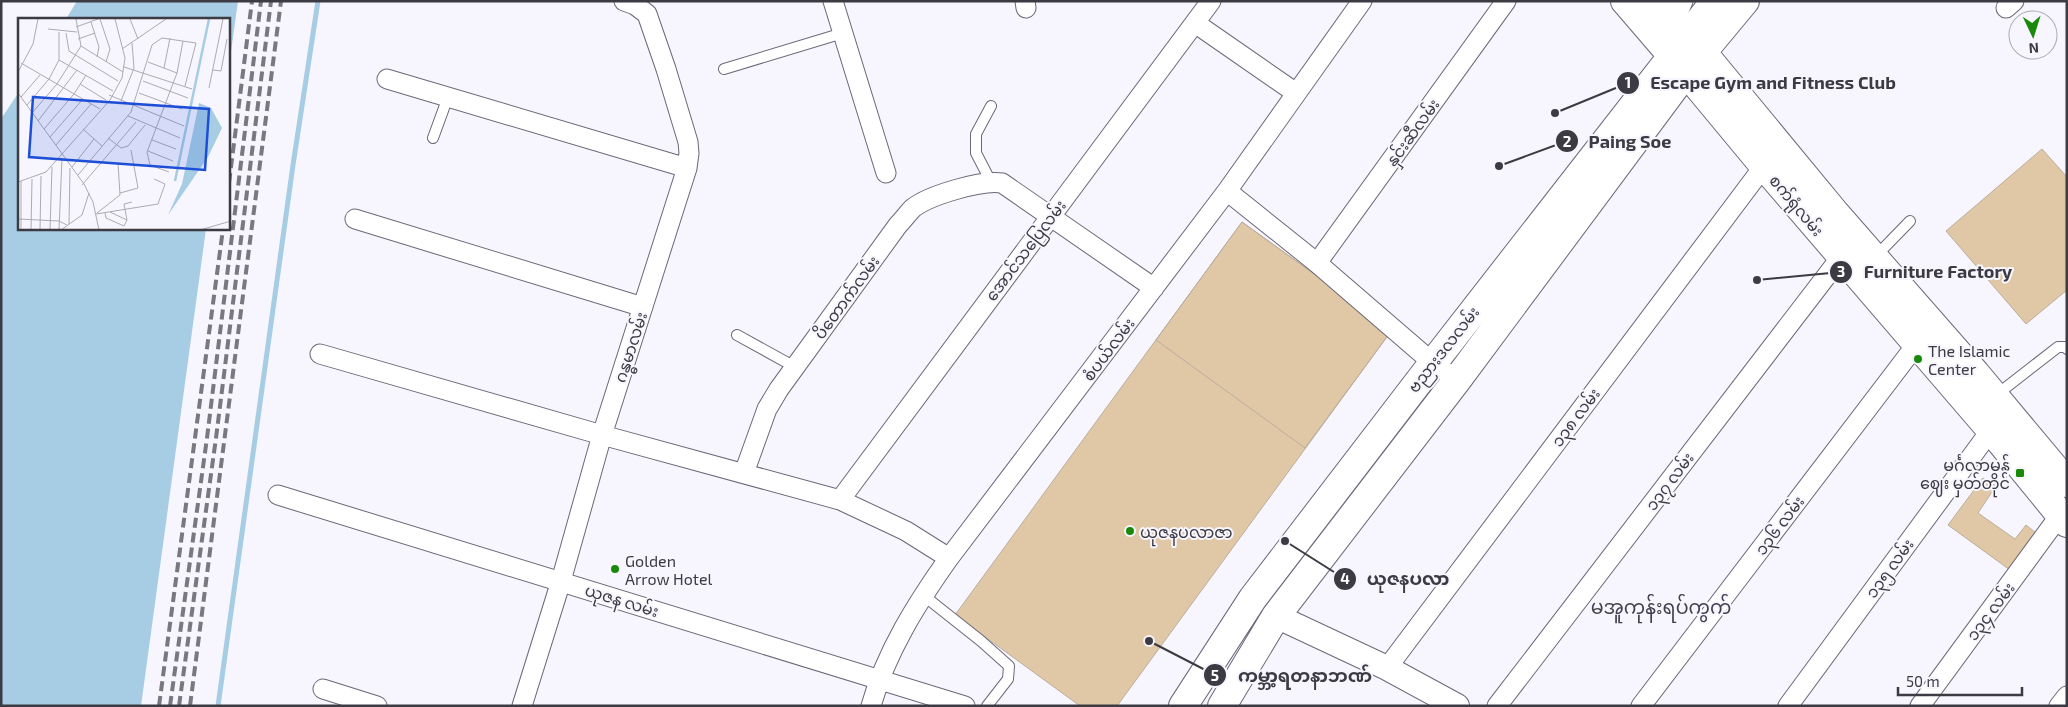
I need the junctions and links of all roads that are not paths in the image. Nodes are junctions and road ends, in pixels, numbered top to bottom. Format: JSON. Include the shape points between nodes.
{"nodes":[{"id":1,"x":624,"y":1,"type":"edge"},
{"id":2,"x":833,"y":1,"type":"edge"},
{"id":3,"x":1211,"y":1,"type":"edge"},
{"id":4,"x":1362,"y":1,"type":"edge"},
{"id":5,"x":1506,"y":1,"type":"edge"},
{"id":6,"x":1625,"y":1,"type":"edge"},
{"id":7,"x":1715,"y":1,"type":"edge"},
{"id":8,"x":1744,"y":1,"type":"edge"},
{"id":9,"x":1195,"y":23,"type":"junction"},
{"id":10,"x":843,"y":33,"type":"junction"},
{"id":11,"x":1681,"y":34,"type":"edge"},
{"id":12,"x":724,"y":69,"type":"dead end"},
{"id":13,"x":387,"y":79,"type":"dead end"},
{"id":14,"x":1296,"y":93,"type":"junction"},
{"id":15,"x":448,"y":97,"type":"junction"},
{"id":16,"x":992,"y":106,"type":"dead end"},
{"id":17,"x":433,"y":138,"type":"dead end"},
{"id":18,"x":1764,"y":166,"type":"junction"},
{"id":19,"x":687,"y":168,"type":"junction"},
{"id":20,"x":886,"y":173,"type":"dead end"},
{"id":21,"x":996,"y":183,"type":"junction"},
{"id":22,"x":1227,"y":191,"type":"junction"},
{"id":23,"x":1051,"y":216,"type":"junction"},
{"id":24,"x":355,"y":219,"type":"dead end"},
{"id":25,"x":1910,"y":221,"type":"dead end"},
{"id":26,"x":1840,"y":257,"type":"junction"},
{"id":27,"x":1875,"y":257,"type":"junction"},
{"id":28,"x":1317,"y":263,"type":"junction"},
{"id":29,"x":1154,"y":288,"type":"junction"},
{"id":30,"x":643,"y":307,"type":"junction"},
{"id":31,"x":737,"y":335,"type":"dead end"},
{"id":32,"x":1916,"y":345,"type":"junction"},
{"id":33,"x":2067,"y":349,"type":"edge"},
{"id":34,"x":320,"y":354,"type":"dead end"},
{"id":35,"x":1433,"y":363,"type":"junction"},
{"id":36,"x":795,"y":366,"type":"junction"},
{"id":37,"x":1457,"y":380,"type":"junction"},
{"id":38,"x":1994,"y":396,"type":"junction"},
{"id":39,"x":1990,"y":430,"type":"junction"},
{"id":40,"x":602,"y":435,"type":"junction"},
{"id":41,"x":744,"y":473,"type":"junction"},
{"id":42,"x":2067,"y":483,"type":"edge"},
{"id":43,"x":278,"y":494,"type":"dead end"},
{"id":44,"x":840,"y":500,"type":"junction"},
{"id":45,"x":2064,"y":519,"type":"edge"},
{"id":46,"x":949,"y":558,"type":"junction"},
{"id":47,"x":561,"y":582,"type":"junction"},
{"id":48,"x":923,"y":595,"type":"junction"},
{"id":49,"x":1276,"y":616,"type":"junction"},
{"id":50,"x":1387,"y":668,"type":"junction"},
{"id":51,"x":878,"y":679,"type":"junction"},
{"id":52,"x":322,"y":689,"type":"dead end"},
{"id":53,"x":2067,"y":696,"type":"edge"},
{"id":54,"x":377,"y":706,"type":"edge"},
{"id":55,"x":522,"y":706,"type":"edge"},
{"id":56,"x":872,"y":706,"type":"edge"},
{"id":57,"x":965,"y":706,"type":"edge"},
{"id":58,"x":987,"y":706,"type":"edge"},
{"id":59,"x":1183,"y":706,"type":"edge"},
{"id":60,"x":1222,"y":706,"type":"edge"},
{"id":61,"x":1457,"y":706,"type":"edge"},
{"id":62,"x":1497,"y":706,"type":"edge"},
{"id":63,"x":1642,"y":706,"type":"edge"},
{"id":64,"x":1788,"y":706,"type":"edge"},
{"id":65,"x":1920,"y":706,"type":"edge"},
{"id":66,"x":2059,"y":706,"type":"edge"}],
"edges":[{"from":1,"to":19,"type":"street","name":"ဂန္ဓမာလမ်း","via":[[647,14],[688,142]]},
{"from":2,"to":10,"type":"street"},
{"from":3,"to":9,"type":"street","name":"အောင်သပြေလမ်း"},
{"from":4,"to":14,"type":"street","name":"စံပယ်လမ်း"},
{"from":5,"to":28,"type":"street","name":"နှင်းဆီလမ်း"},
{"from":6,"to":11,"type":"main road","name":"စက်ရုံလမ်း"},
{"from":7,"to":11,"type":"main road","name":"ဗညားဒလလမ်း"},
{"from":8,"to":11,"type":"main road","name":"ဗညားဒလလမ်း"},
{"from":9,"to":14,"type":"street"},
{"from":9,"to":23,"type":"street","name":"အောင်သပြေလမ်း"},
{"from":10,"to":12,"type":"lane"},
{"from":10,"to":20,"type":"street"},
{"from":11,"to":18,"type":"main road","name":"စက်ရုံလမ်း"},
{"from":11,"to":27,"type":"main road","name":"စက်ရုံလမ်း"},
{"from":11,"to":35,"type":"main road","name":"ဗညားဒလလမ်း"},
{"from":11,"to":37,"type":"main road","name":"ဗညားဒလလမ်း"},
{"from":13,"to":15,"type":"street"},
{"from":14,"to":22,"type":"street","name":"စံပယ်လမ်း"},
{"from":15,"to":17,"type":"lane"},
{"from":15,"to":19,"type":"street"},
{"from":16,"to":21,"type":"lane","via":[[976,134],[976,153]]},
{"from":18,"to":26,"type":"main road","name":"စက်ရုံလမ်း"},
{"from":18,"to":50,"type":"street","name":"၁၃၈ လမ်း"},
{"from":19,"to":30,"type":"street","name":"ဂန္ဓမာလမ်း"},
{"from":21,"to":23,"type":"street"},
{"from":21,"to":36,"type":"street","name":"ပိတောက်လမ်း","via":[[956,189],[914,208],[898,225]]},
{"from":22,"to":28,"type":"street"},
{"from":22,"to":29,"type":"street","name":"စံပယ်လမ်း"},
{"from":23,"to":29,"type":"street"},
{"from":23,"to":44,"type":"street","name":"အောင်သပြေလမ်း"},
{"from":24,"to":30,"type":"street"},
{"from":25,"to":27,"type":"lane"},
{"from":26,"to":32,"type":"main road","name":"စက်ရုံလမ်း"},
{"from":26,"to":62,"type":"street","name":"၁၃၇ လမ်း"},
{"from":27,"to":38,"type":"main road","name":"စက်ရုံလမ်း"},
{"from":28,"to":35,"type":"street"},
{"from":29,"to":46,"type":"street","name":"စံပယ်လမ်း"},
{"from":30,"to":40,"type":"street","name":"ဂန္ဓမာလမ်း"},
{"from":31,"to":36,"type":"lane"},
{"from":32,"to":39,"type":"main road","name":"စက်ရုံလမ်း"},
{"from":32,"to":63,"type":"street","name":"၁၃၆ လမ်း"},
{"from":33,"to":38,"type":"lane","via":[[2058,347]]},
{"from":34,"to":40,"type":"street"},
{"from":35,"to":37,"type":"street"},
{"from":35,"to":59,"type":"main road","name":"ဗညားဒလလမ်း","via":[[1253,598]]},
{"from":36,"to":41,"type":"street","name":"ပိတောက်လမ်း","via":[[767,409]]},
{"from":37,"to":49,"type":"main road","name":"ဗညားဒလလမ်း"},
{"from":38,"to":42,"type":"main road","name":"စက်ရုံလမ်း"},
{"from":39,"to":45,"type":"main road","name":"စက်ရုံလမ်း"},
{"from":39,"to":64,"type":"street","name":"၁၃၅ လမ်း"},
{"from":40,"to":41,"type":"street"},
{"from":40,"to":47,"type":"street","name":"ဂန္ဓမာလမ်း"},
{"from":41,"to":44,"type":"street"},
{"from":43,"to":47,"type":"street","name":"ယုဇန လမ်း"},
{"from":44,"to":46,"type":"street","via":[[906,531]]},
{"from":45,"to":65,"type":"street","name":"၁၃၄ လမ်း"},
{"from":46,"to":48,"type":"street","name":"စံပယ်လမ်း"},
{"from":47,"to":51,"type":"street","name":"ယုဇန လမ်း"},
{"from":47,"to":55,"type":"street","name":"ဂန္ဓမာလမ်း"},
{"from":48,"to":51,"type":"street","name":"စံပယ်လမ်း"},
{"from":48,"to":58,"type":"lane","via":[[981,640],[1008,666],[1008,679]]},
{"from":49,"to":50,"type":"street"},
{"from":49,"to":60,"type":"main road","name":"ဗညားဒလလမ်း"},
{"from":50,"to":61,"type":"street"},
{"from":51,"to":56,"type":"street","name":"စံပယ်လမ်း"},
{"from":51,"to":57,"type":"street","name":"ယုဇန လမ်း"},
{"from":52,"to":54,"type":"street"},
{"from":53,"to":66,"type":"street"}]}
